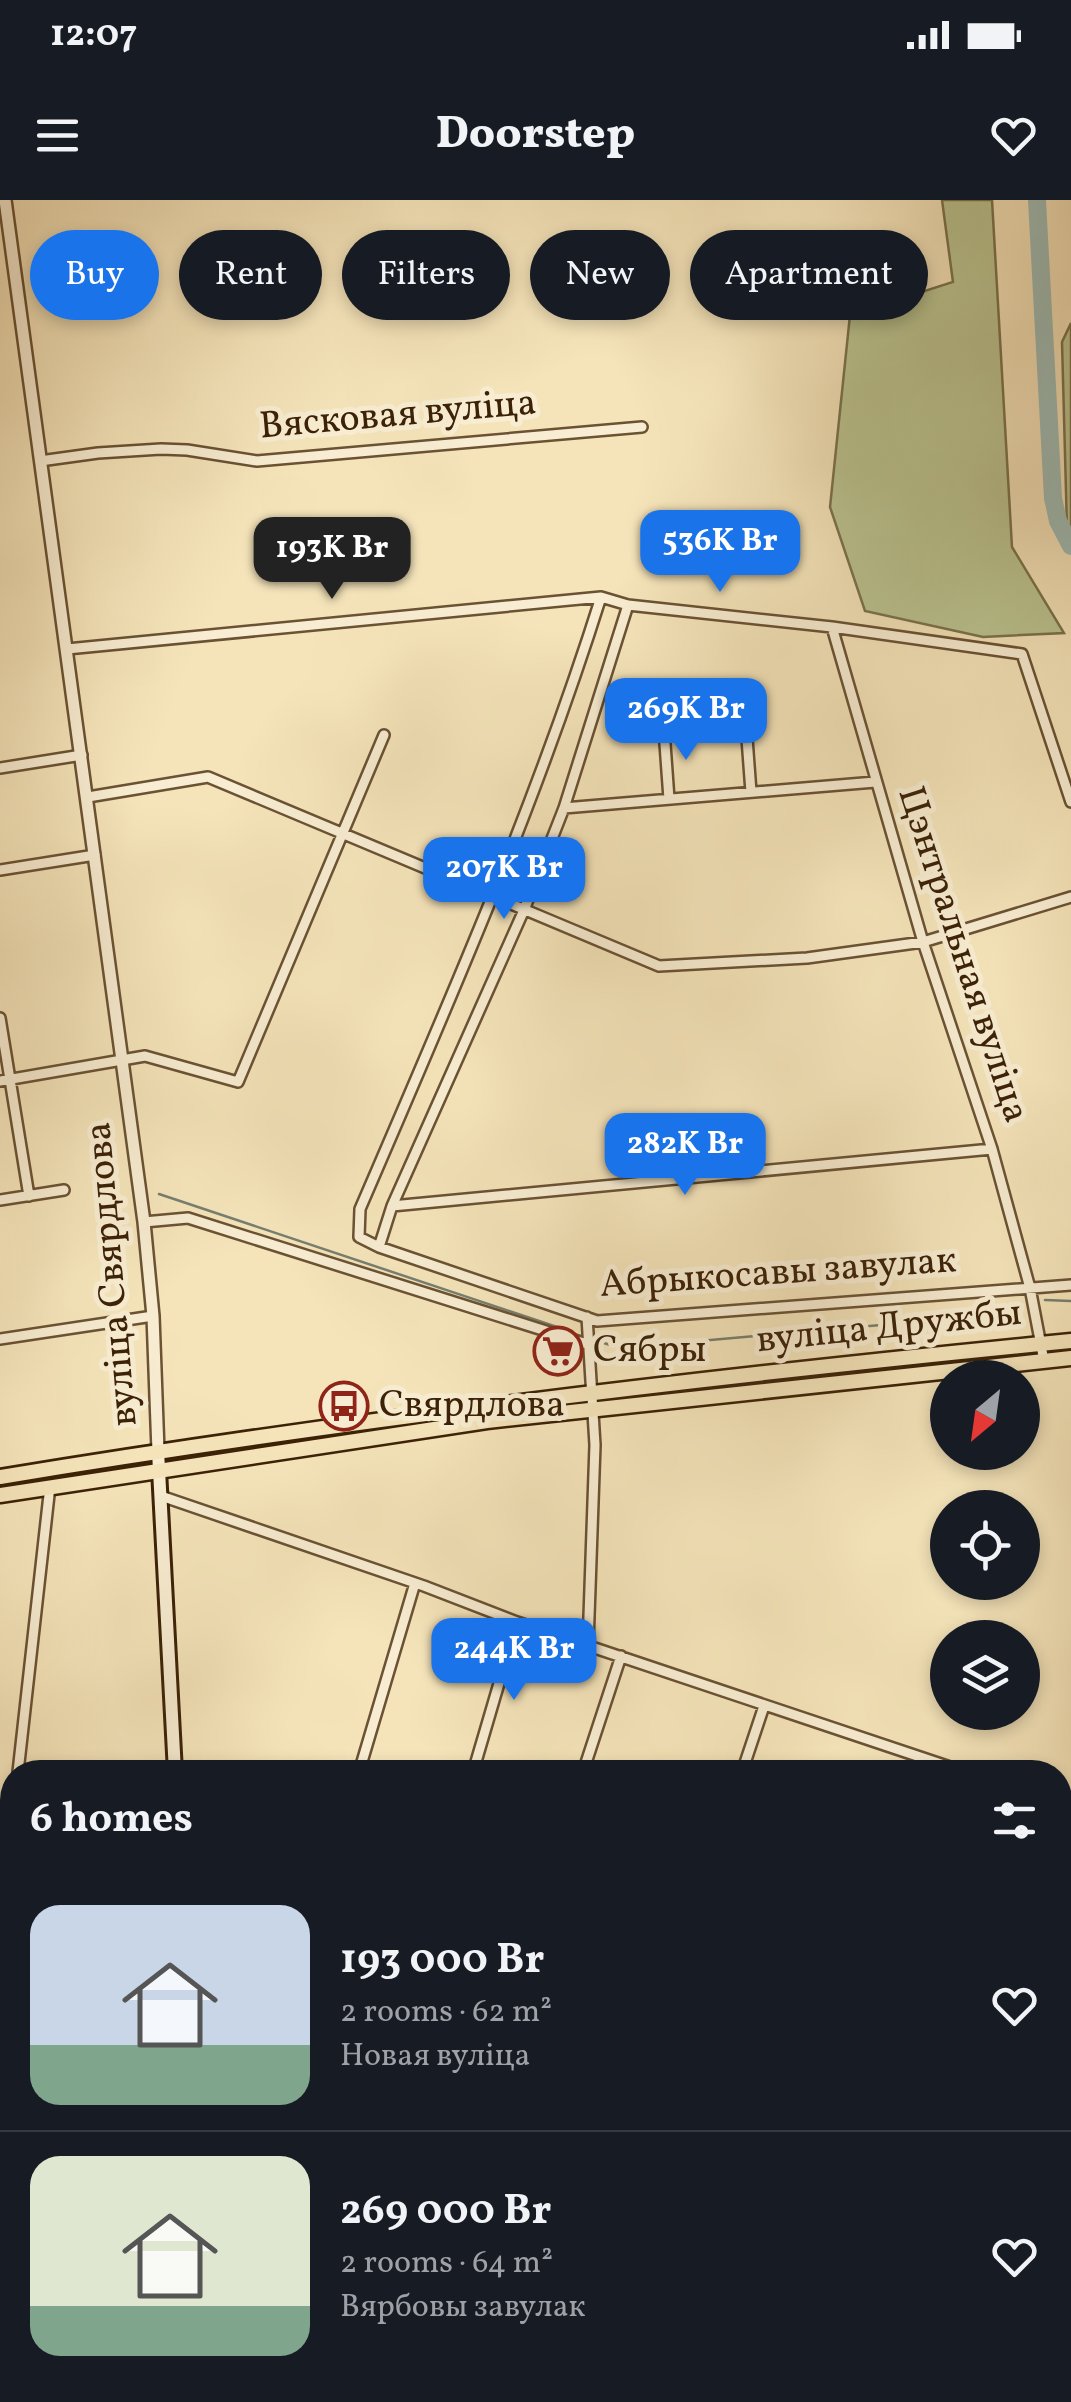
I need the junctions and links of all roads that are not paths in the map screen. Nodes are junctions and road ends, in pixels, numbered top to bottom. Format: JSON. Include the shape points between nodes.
{"nodes":[{"id":1,"x":5,"y":200,"type":"edge"},
{"id":2,"x":642,"y":426,"type":"dead end"},
{"id":3,"x":40,"y":462,"type":"junction"},
{"id":4,"x":601,"y":597,"type":"junction"},
{"id":5,"x":628,"y":605,"type":"junction"},
{"id":6,"x":832,"y":627,"type":"junction"},
{"id":7,"x":67,"y":649,"type":"junction"},
{"id":8,"x":746,"y":725,"type":"dead end"},
{"id":9,"x":664,"y":730,"type":"dead end"},
{"id":10,"x":384,"y":735,"type":"dead end"},
{"id":11,"x":82,"y":755,"type":"junction"},
{"id":12,"x":0,"y":768,"type":"edge"},
{"id":13,"x":875,"y":782,"type":"junction"},
{"id":14,"x":751,"y":792,"type":"junction"},
{"id":15,"x":88,"y":797,"type":"junction"},
{"id":16,"x":670,"y":799,"type":"junction"},
{"id":17,"x":1071,"y":802,"type":"edge"},
{"id":18,"x":564,"y":808,"type":"junction"},
{"id":19,"x":345,"y":835,"type":"junction"},
{"id":20,"x":95,"y":855,"type":"junction"},
{"id":21,"x":0,"y":870,"type":"edge"},
{"id":22,"x":494,"y":897,"type":"junction"},
{"id":23,"x":1071,"y":897,"type":"edge"},
{"id":24,"x":524,"y":910,"type":"junction"},
{"id":25,"x":923,"y":942,"type":"junction"},
{"id":26,"x":0,"y":1018,"type":"edge"},
{"id":27,"x":122,"y":1061,"type":"junction"},
{"id":28,"x":5,"y":1081,"type":"edge"},
{"id":29,"x":992,"y":1149,"type":"junction"},
{"id":30,"x":64,"y":1190,"type":"dead end"},
{"id":31,"x":29,"y":1196,"type":"junction"},
{"id":32,"x":0,"y":1200,"type":"edge"},
{"id":33,"x":392,"y":1206,"type":"junction"},
{"id":34,"x":144,"y":1222,"type":"junction"},
{"id":35,"x":379,"y":1248,"type":"junction"},
{"id":36,"x":1071,"y":1284,"type":"edge"},
{"id":37,"x":1030,"y":1288,"type":"junction"},
{"id":38,"x":154,"y":1316,"type":"junction"},
{"id":39,"x":586,"y":1318,"type":"junction"},
{"id":40,"x":0,"y":1339,"type":"edge"},
{"id":41,"x":1071,"y":1341,"type":"edge"},
{"id":42,"x":587,"y":1344,"type":"junction"},
{"id":43,"x":1042,"y":1344,"type":"junction"},
{"id":44,"x":1071,"y":1358,"type":"edge"},
{"id":45,"x":1009,"y":1360,"type":"edge"},
{"id":46,"x":1040,"y":1361,"type":"edge"},
{"id":47,"x":1044,"y":1361,"type":"junction"},
{"id":48,"x":930,"y":1373,"type":"edge"},
{"id":49,"x":694,"y":1381,"type":"junction"},
{"id":50,"x":591,"y":1392,"type":"junction"},
{"id":51,"x":592,"y":1408,"type":"junction"},
{"id":52,"x":486,"y":1421,"type":"junction"},
{"id":53,"x":259,"y":1437,"type":"junction"},
{"id":54,"x":158,"y":1451,"type":"junction"},
{"id":55,"x":159,"y":1470,"type":"junction"},
{"id":56,"x":0,"y":1477,"type":"edge"},
{"id":57,"x":50,"y":1486,"type":"junction"},
{"id":58,"x":0,"y":1494,"type":"edge"},
{"id":59,"x":161,"y":1496,"type":"junction"},
{"id":60,"x":414,"y":1583,"type":"junction"},
{"id":61,"x":517,"y":1622,"type":"junction"},
{"id":62,"x":588,"y":1646,"type":"junction"},
{"id":63,"x":621,"y":1656,"type":"junction"},
{"id":64,"x":764,"y":1706,"type":"junction"},
{"id":65,"x":19,"y":1760,"type":"edge"},
{"id":66,"x":174,"y":1760,"type":"edge"},
{"id":67,"x":362,"y":1760,"type":"edge"},
{"id":68,"x":477,"y":1760,"type":"edge"},
{"id":69,"x":587,"y":1760,"type":"edge"},
{"id":70,"x":746,"y":1760,"type":"edge"},
{"id":71,"x":921,"y":1760,"type":"edge"}],
"edges":[{"from":1,"to":3,"type":"street","name":"вуліца Свярдлова"},
{"from":2,"to":3,"type":"street","name":"Вясковая вуліца","via":[[257,460],[161,450]]},
{"from":3,"to":7,"type":"street","name":"вуліца Свярдлова"},
{"from":4,"to":5,"type":"street"},
{"from":4,"to":7,"type":"street"},
{"from":4,"to":22,"type":"street"},
{"from":5,"to":6,"type":"street"},
{"from":5,"to":18,"type":"street"},
{"from":6,"to":13,"type":"street","name":"Цэнтральная вуліца"},
{"from":6,"to":17,"type":"street","via":[[1022,654]]},
{"from":7,"to":11,"type":"street","name":"вуліца Свярдлова"},
{"from":8,"to":14,"type":"street"},
{"from":9,"to":16,"type":"street"},
{"from":10,"to":19,"type":"street"},
{"from":11,"to":12,"type":"street"},
{"from":11,"to":15,"type":"street","name":"вуліца Свярдлова"},
{"from":13,"to":14,"type":"street"},
{"from":13,"to":25,"type":"street","name":"Цэнтральная вуліца"},
{"from":14,"to":16,"type":"street"},
{"from":15,"to":19,"type":"street","via":[[208,777]]},
{"from":15,"to":20,"type":"street","name":"вуліца Свярдлова"},
{"from":16,"to":18,"type":"street"},
{"from":18,"to":24,"type":"street"},
{"from":19,"to":22,"type":"street"},
{"from":19,"to":27,"type":"street","via":[[238,1082],[145,1056]]},
{"from":20,"to":21,"type":"street"},
{"from":20,"to":27,"type":"street","name":"вуліца Свярдлова"},
{"from":22,"to":24,"type":"street"},
{"from":22,"to":35,"type":"street","via":[[360,1209],[359,1237]]},
{"from":23,"to":25,"type":"street"},
{"from":24,"to":25,"type":"street","via":[[659,966],[807,958]]},
{"from":24,"to":33,"type":"street"},
{"from":25,"to":29,"type":"street","name":"Цэнтральная вуліца"},
{"from":26,"to":28,"type":"street"},
{"from":27,"to":28,"type":"street"},
{"from":27,"to":34,"type":"street","name":"вуліца Свярдлова"},
{"from":28,"to":31,"type":"street"},
{"from":29,"to":33,"type":"street"},
{"from":29,"to":37,"type":"street","name":"Цэнтральная вуліца"},
{"from":30,"to":31,"type":"street"},
{"from":31,"to":32,"type":"street"},
{"from":33,"to":35,"type":"street"},
{"from":34,"to":38,"type":"street","name":"вуліца Свярдлова"},
{"from":34,"to":42,"type":"street","name":"Абрыкосавы завулак","via":[[188,1218]]},
{"from":35,"to":39,"type":"street","name":"Абрыкосавы завулак"},
{"from":36,"to":37,"type":"street","name":"Абрыкосавы завулак"},
{"from":37,"to":39,"type":"street","name":"Абрыкосавы завулак"},
{"from":37,"to":43,"type":"street","name":"Цэнтральная вуліца"},
{"from":38,"to":40,"type":"street"},
{"from":38,"to":54,"type":"street","name":"вуліца Свярдлова"},
{"from":39,"to":42,"type":"street"},
{"from":41,"to":43,"type":"main road","name":"вуліца Дружбы"},
{"from":42,"to":50,"type":"street"},
{"from":43,"to":45,"type":"main road","via":[[1029,1358]]},
{"from":43,"to":47,"type":"street","name":"Цэнтральная вуліца"},
{"from":43,"to":49,"type":"main road","name":"вуліца Дружбы"},
{"from":44,"to":47,"type":"main road","name":"вуліца Дружбы"},
{"from":46,"to":47,"type":"main road","name":"вуліца Дружбы"},
{"from":48,"to":51,"type":"main road","name":"вуліца Дружбы"},
{"from":49,"to":50,"type":"main road","name":"вуліца Дружбы"},
{"from":49,"to":51,"type":"main road","via":[[609,1396]]},
{"from":50,"to":51,"type":"street"},
{"from":50,"to":52,"type":"main road","via":[[580,1404]]},
{"from":50,"to":53,"type":"main road","name":"вуліца Дружбы"},
{"from":51,"to":52,"type":"main road","name":"вуліца Дружбы"},
{"from":51,"to":62,"type":"street"},
{"from":52,"to":55,"type":"main road","name":"вуліца Дружбы"},
{"from":53,"to":54,"type":"main road","name":"вуліца Дружбы"},
{"from":53,"to":55,"type":"main road","via":[[170,1458]]},
{"from":54,"to":55,"type":"main road","name":"вуліца Свярдлова"},
{"from":54,"to":56,"type":"main road","name":"вуліца Дружбы"},
{"from":54,"to":57,"type":"main road","via":[[150,1464]]},
{"from":55,"to":57,"type":"main road","name":"вуліца Дружбы"},
{"from":55,"to":59,"type":"main road","name":"вуліца Свярдлова"},
{"from":57,"to":58,"type":"main road","name":"вуліца Дружбы"},
{"from":57,"to":65,"type":"street"},
{"from":59,"to":60,"type":"street"},
{"from":59,"to":66,"type":"main road","name":"вуліца Свярдлова"},
{"from":60,"to":61,"type":"street"},
{"from":60,"to":67,"type":"street"},
{"from":61,"to":62,"type":"street"},
{"from":61,"to":68,"type":"street"},
{"from":62,"to":63,"type":"street"},
{"from":63,"to":64,"type":"street"},
{"from":63,"to":69,"type":"street"},
{"from":64,"to":70,"type":"street"},
{"from":64,"to":71,"type":"street"}]}
